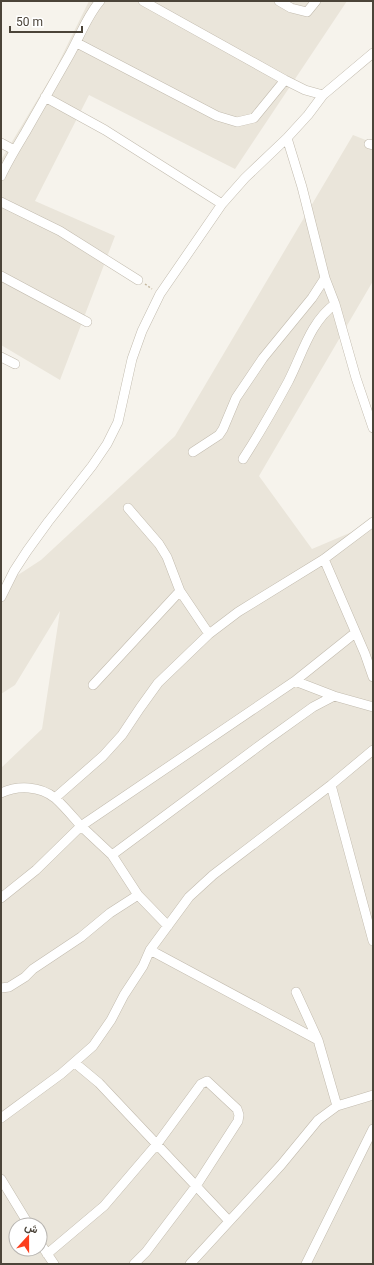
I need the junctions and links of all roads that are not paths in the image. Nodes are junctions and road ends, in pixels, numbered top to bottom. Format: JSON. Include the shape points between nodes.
{"nodes":[{"id":1,"x":100,"y":1,"type":"edge"},
{"id":2,"x":142,"y":1,"type":"edge"},
{"id":3,"x":279,"y":1,"type":"edge"},
{"id":4,"x":316,"y":1,"type":"edge"},
{"id":5,"x":77,"y":43,"type":"junction"},
{"id":6,"x":373,"y":53,"type":"edge"},
{"id":7,"x":285,"y":80,"type":"junction"},
{"id":8,"x":323,"y":95,"type":"junction"},
{"id":9,"x":45,"y":97,"type":"junction"},
{"id":10,"x":287,"y":138,"type":"junction"},
{"id":11,"x":1,"y":143,"type":"edge"},
{"id":12,"x":14,"y":150,"type":"junction"},
{"id":13,"x":1,"y":176,"type":"edge"},
{"id":14,"x":1,"y":202,"type":"edge"},
{"id":15,"x":222,"y":204,"type":"junction"},
{"id":16,"x":1,"y":276,"type":"edge"},
{"id":17,"x":325,"y":278,"type":"junction"},
{"id":18,"x":138,"y":280,"type":"road end"},
{"id":19,"x":335,"y":304,"type":"junction"},
{"id":20,"x":87,"y":322,"type":"dead end"},
{"id":21,"x":1,"y":357,"type":"edge"},
{"id":22,"x":15,"y":364,"type":"dead end"},
{"id":23,"x":373,"y":428,"type":"edge"},
{"id":24,"x":193,"y":452,"type":"dead end"},
{"id":25,"x":243,"y":460,"type":"dead end"},
{"id":26,"x":128,"y":508,"type":"dead end"},
{"id":27,"x":373,"y":522,"type":"edge"},
{"id":28,"x":324,"y":559,"type":"junction"},
{"id":29,"x":180,"y":591,"type":"junction"},
{"id":30,"x":1,"y":597,"type":"edge"},
{"id":31,"x":356,"y":633,"type":"junction"},
{"id":32,"x":209,"y":634,"type":"junction"},
{"id":33,"x":369,"y":651,"type":"edge"},
{"id":34,"x":373,"y":676,"type":"edge"},
{"id":35,"x":295,"y":681,"type":"junction"},
{"id":36,"x":93,"y":685,"type":"dead end"},
{"id":37,"x":334,"y":696,"type":"junction"},
{"id":38,"x":373,"y":707,"type":"edge"},
{"id":39,"x":373,"y":750,"type":"edge"},
{"id":40,"x":331,"y":785,"type":"junction"},
{"id":41,"x":1,"y":793,"type":"edge"},
{"id":42,"x":55,"y":798,"type":"junction"},
{"id":43,"x":81,"y":826,"type":"junction"},
{"id":44,"x":112,"y":855,"type":"junction"},
{"id":45,"x":138,"y":895,"type":"junction"},
{"id":46,"x":1,"y":898,"type":"edge"},
{"id":47,"x":168,"y":926,"type":"junction"},
{"id":48,"x":373,"y":941,"type":"edge"},
{"id":49,"x":150,"y":950,"type":"junction"},
{"id":50,"x":1,"y":988,"type":"edge"},
{"id":51,"x":296,"y":992,"type":"dead end"},
{"id":52,"x":318,"y":1040,"type":"junction"},
{"id":53,"x":75,"y":1063,"type":"junction"},
{"id":54,"x":373,"y":1095,"type":"edge"},
{"id":55,"x":337,"y":1106,"type":"junction"},
{"id":56,"x":1,"y":1118,"type":"edge"},
{"id":57,"x":373,"y":1129,"type":"edge"},
{"id":58,"x":157,"y":1144,"type":"junction"},
{"id":59,"x":1,"y":1179,"type":"edge"},
{"id":60,"x":196,"y":1186,"type":"junction"},
{"id":61,"x":24,"y":1217,"type":"edge"},
{"id":62,"x":230,"y":1221,"type":"junction"},
{"id":63,"x":48,"y":1253,"type":"edge"},
{"id":64,"x":48,"y":1255,"type":"edge"},
{"id":65,"x":54,"y":1264,"type":"edge"},
{"id":66,"x":134,"y":1264,"type":"edge"},
{"id":67,"x":190,"y":1264,"type":"edge"},
{"id":68,"x":306,"y":1264,"type":"edge"}],
"edges":[{"from":1,"to":5,"type":"street"},
{"from":2,"to":7,"type":"street"},
{"from":3,"to":4,"type":"street","via":[[291,8],[307,12]]},
{"from":5,"to":7,"type":"street","via":[[217,116],[236,122],[254,118]]},
{"from":5,"to":9,"type":"street"},
{"from":6,"to":8,"type":"street"},
{"from":7,"to":8,"type":"street"},
{"from":8,"to":10,"type":"street"},
{"from":9,"to":12,"type":"street"},
{"from":9,"to":15,"type":"street","via":[[105,130]]},
{"from":10,"to":15,"type":"street"},
{"from":10,"to":17,"type":"street"},
{"from":11,"to":12,"type":"street"},
{"from":12,"to":13,"type":"street"},
{"from":14,"to":18,"type":"street","via":[[60,231]]},
{"from":15,"to":30,"type":"street","via":[[160,294],[142,330],[132,359],[118,422],[107,444],[27,551]]},
{"from":16,"to":20,"type":"street"},
{"from":17,"to":19,"type":"street"},
{"from":17,"to":24,"type":"street","via":[[263,358],[236,398],[219,435]]},
{"from":19,"to":23,"type":"street"},
{"from":19,"to":25,"type":"street","via":[[320,318],[310,333],[274,407]]},
{"from":21,"to":22,"type":"street"},
{"from":26,"to":29,"type":"street","via":[[159,544]]},
{"from":27,"to":28,"type":"street"},
{"from":28,"to":31,"type":"street"},
{"from":28,"to":32,"type":"street","via":[[238,612]]},
{"from":29,"to":32,"type":"street"},
{"from":29,"to":36,"type":"street"},
{"from":31,"to":33,"type":"street"},
{"from":31,"to":35,"type":"street"},
{"from":32,"to":42,"type":"street","via":[[158,683],[122,735],[103,756]]},
{"from":33,"to":34,"type":"street"},
{"from":35,"to":37,"type":"street"},
{"from":35,"to":43,"type":"street"},
{"from":37,"to":38,"type":"street"},
{"from":37,"to":44,"type":"street","via":[[313,707]]},
{"from":39,"to":40,"type":"street"},
{"from":40,"to":47,"type":"street","via":[[213,876],[189,897]]},
{"from":40,"to":48,"type":"street"},
{"from":41,"to":42,"type":"street","via":[[22,787],[40,790]]},
{"from":42,"to":43,"type":"street"},
{"from":43,"to":44,"type":"street"},
{"from":43,"to":46,"type":"street","via":[[36,870]]},
{"from":44,"to":45,"type":"street"},
{"from":45,"to":47,"type":"street"},
{"from":45,"to":50,"type":"street","via":[[33,969],[26,977],[9,987]]},
{"from":47,"to":49,"type":"street"},
{"from":49,"to":52,"type":"street"},
{"from":49,"to":53,"type":"street","via":[[111,1020],[93,1046]]},
{"from":51,"to":52,"type":"street"},
{"from":52,"to":55,"type":"street"},
{"from":53,"to":56,"type":"street"},
{"from":53,"to":58,"type":"street","via":[[99,1083]]},
{"from":54,"to":55,"type":"street"},
{"from":55,"to":62,"type":"street","via":[[318,1120]]},
{"from":57,"to":68,"type":"street"},
{"from":58,"to":60,"type":"street"},
{"from":58,"to":60,"type":"street","via":[[204,1081],[237,1109],[238,1121]]},
{"from":58,"to":63,"type":"street","via":[[104,1206]]},
{"from":59,"to":61,"type":"street"},
{"from":60,"to":62,"type":"street"},
{"from":60,"to":66,"type":"street"},
{"from":62,"to":67,"type":"street"},
{"from":64,"to":65,"type":"street"}]}
